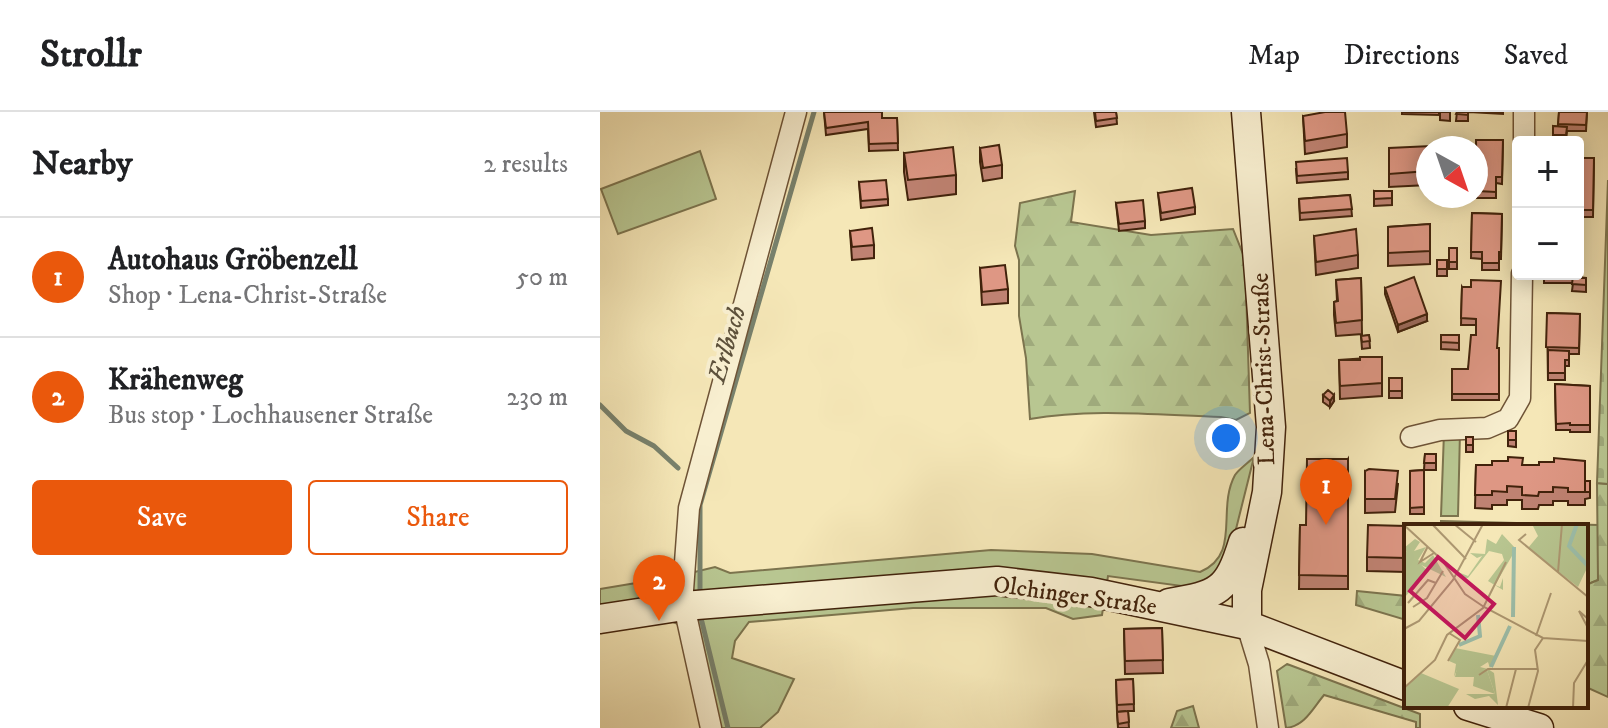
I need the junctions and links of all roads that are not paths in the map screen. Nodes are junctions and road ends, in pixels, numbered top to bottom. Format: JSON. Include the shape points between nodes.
{"nodes":[{"id":1,"x":796,"y":112,"type":"edge"},
{"id":2,"x":1246,"y":112,"type":"edge"},
{"id":3,"x":1524,"y":112,"type":"edge"},
{"id":4,"x":1524,"y":136,"type":"edge"},
{"id":5,"x":1522,"y":280,"type":"edge"},
{"id":6,"x":1411,"y":437,"type":"dead end"},
{"id":7,"x":1269,"y":461,"type":"junction"},
{"id":8,"x":684,"y":606,"type":"junction"},
{"id":9,"x":1156,"y":606,"type":"junction"},
{"id":10,"x":600,"y":619,"type":"edge"},
{"id":11,"x":1247,"y":625,"type":"junction"},
{"id":12,"x":1404,"y":685,"type":"edge"},
{"id":13,"x":1474,"y":708,"type":"edge"},
{"id":14,"x":711,"y":728,"type":"edge"},
{"id":15,"x":1268,"y":728,"type":"edge"},
{"id":16,"x":1539,"y":728,"type":"edge"}],
"edges":[{"from":1,"to":8,"type":"street","via":[[689,508]]},
{"from":2,"to":7,"type":"main road","name":"Lena-Christ-Straße","via":[[1271,427]]},
{"from":3,"to":4,"type":"street"},
{"from":5,"to":6,"type":"street","via":[[1520,398],[1508,419],[1487,428]]},
{"from":7,"to":9,"type":"main road","via":[[1234,571],[1214,593]]},
{"from":7,"to":11,"type":"main road","name":"Lena-Christ-Straße","via":[[1247,590]]},
{"from":8,"to":9,"type":"main road","name":"Olchinger Straße","via":[[997,581]]},
{"from":8,"to":10,"type":"main road","name":"Olchinger Straße"},
{"from":8,"to":14,"type":"street"},
{"from":9,"to":11,"type":"main road","name":"Olchinger Straße"},
{"from":11,"to":12,"type":"main road","name":"Olchinger Straße"},
{"from":11,"to":15,"type":"street"},
{"from":13,"to":16,"type":"main road"}]}
